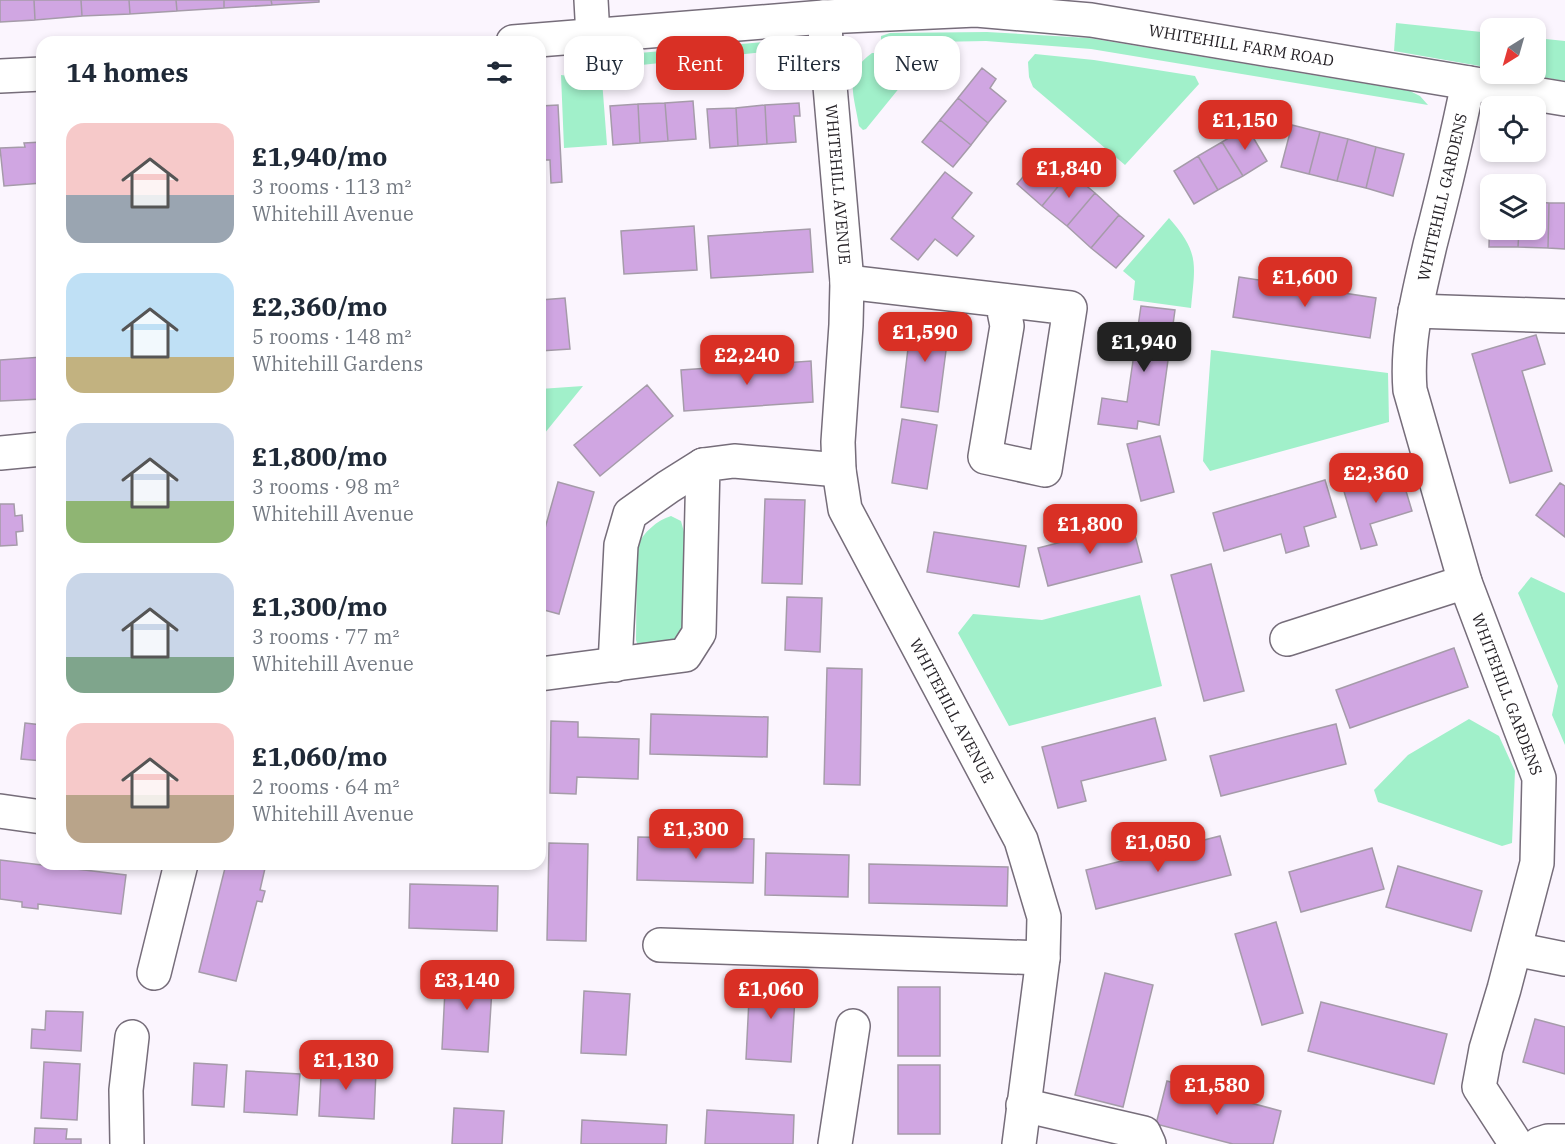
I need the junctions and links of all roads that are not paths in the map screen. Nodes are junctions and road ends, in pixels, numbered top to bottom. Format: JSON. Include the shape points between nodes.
{"nodes":[{"id":1,"x":591,"y":0,"type":"edge"},
{"id":2,"x":824,"y":16,"type":"junction"},
{"id":3,"x":593,"y":36,"type":"joint"},
{"id":4,"x":564,"y":38,"type":"edge"},
{"id":5,"x":546,"y":40,"type":"edge"},
{"id":6,"x":36,"y":74,"type":"edge"},
{"id":7,"x":0,"y":76,"type":"edge"},
{"id":8,"x":1468,"y":83,"type":"junction"},
{"id":9,"x":1565,"y":99,"type":"edge"},
{"id":10,"x":847,"y":282,"type":"junction"},
{"id":11,"x":1002,"y":301,"type":"junction"},
{"id":12,"x":1414,"y":310,"type":"junction"},
{"id":13,"x":1565,"y":316,"type":"edge"},
{"id":14,"x":36,"y":450,"type":"edge"},
{"id":15,"x":0,"y":453,"type":"edge"},
{"id":16,"x":702,"y":465,"type":"junction"},
{"id":17,"x":839,"y":470,"type":"junction"},
{"id":18,"x":1465,"y":582,"type":"junction"},
{"id":19,"x":1287,"y":639,"type":"dead end"},
{"id":20,"x":615,"y":665,"type":"junction"},
{"id":21,"x":546,"y":673,"type":"edge"},
{"id":22,"x":0,"y":811,"type":"edge"},
{"id":23,"x":36,"y":816,"type":"edge"},
{"id":24,"x":180,"y":870,"type":"edge"},
{"id":25,"x":660,"y":945,"type":"dead end"},
{"id":26,"x":1515,"y":949,"type":"junction"},
{"id":27,"x":1043,"y":958,"type":"junction"},
{"id":28,"x":1565,"y":959,"type":"edge"},
{"id":29,"x":154,"y":974,"type":"dead end"},
{"id":30,"x":853,"y":1026,"type":"dead end"},
{"id":31,"x":132,"y":1037,"type":"dead end"},
{"id":32,"x":1023,"y":1105,"type":"junction"},
{"id":33,"x":1565,"y":1141,"type":"edge"},
{"id":34,"x":127,"y":1144,"type":"edge"},
{"id":35,"x":835,"y":1144,"type":"edge"},
{"id":36,"x":1019,"y":1144,"type":"edge"},
{"id":37,"x":1149,"y":1144,"type":"edge"},
{"id":38,"x":1516,"y":1144,"type":"edge"},
{"id":39,"x":1539,"y":1144,"type":"edge"}],
"edges":[{"from":1,"to":3,"type":"street"},
{"from":2,"to":3,"type":"street","name":"WHITEHILL FARM ROAD"},
{"from":2,"to":8,"type":"street","name":"WHITEHILL FARM ROAD","via":[[976,10],[1090,20]]},
{"from":2,"to":10,"type":"street","name":"WHITEHILL AVENUE"},
{"from":4,"to":5,"type":"street","name":"WHITEHILL FARM ROAD"},
{"from":6,"to":7,"type":"street"},
{"from":8,"to":9,"type":"street","name":"WHITEHILL FARM ROAD"},
{"from":8,"to":12,"type":"street","name":"WHITEHILL GARDENS"},
{"from":10,"to":11,"type":"street","name":"WHITEHILL AVENUE"},
{"from":10,"to":17,"type":"street","name":"WHITEHILL AVENUE"},
{"from":11,"to":11,"type":"street","name":"WHITEHILL AVENUE","via":[[1070,308],[1045,470],[985,457],[1007,326]]},
{"from":12,"to":13,"type":"street"},
{"from":12,"to":18,"type":"street","name":"WHITEHILL GARDENS","via":[[1408,368],[1410,390]]},
{"from":14,"to":15,"type":"street"},
{"from":16,"to":17,"type":"street","via":[[734,461]]},
{"from":16,"to":20,"type":"street","via":[[630,514],[621,545]]},
{"from":16,"to":20,"type":"street","via":[[699,633],[685,655]]},
{"from":17,"to":27,"type":"street","name":"WHITEHILL AVENUE","via":[[845,509],[1021,840],[1044,917]]},
{"from":18,"to":19,"type":"street"},
{"from":18,"to":26,"type":"street","name":"WHITEHILL GARDENS","via":[[1539,778],[1537,863]]},
{"from":20,"to":21,"type":"street"},
{"from":22,"to":23,"type":"street"},
{"from":24,"to":29,"type":"street"},
{"from":25,"to":27,"type":"street","via":[[692,933]]},
{"from":26,"to":28,"type":"street"},
{"from":26,"to":38,"type":"street","name":"WHITEHILL GARDENS","via":[[1479,1087]]},
{"from":27,"to":32,"type":"street","name":"WHITEHILL AVENUE"},
{"from":30,"to":35,"type":"street"},
{"from":31,"to":34,"type":"street","via":[[126,1090]]},
{"from":32,"to":36,"type":"street","name":"WHITEHILL AVENUE"},
{"from":32,"to":37,"type":"street","via":[[1144,1132]]},
{"from":33,"to":39,"type":"street"}]}
